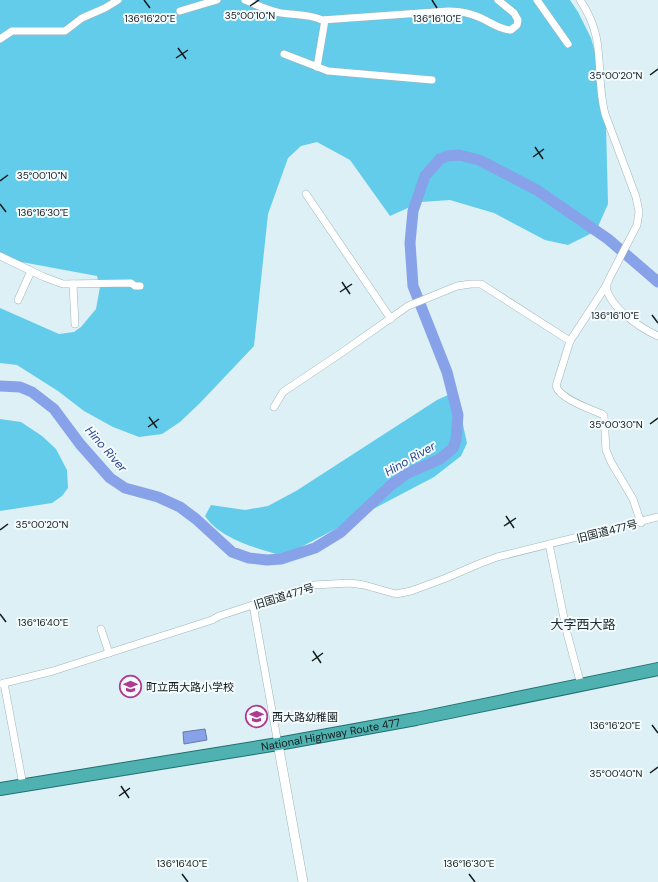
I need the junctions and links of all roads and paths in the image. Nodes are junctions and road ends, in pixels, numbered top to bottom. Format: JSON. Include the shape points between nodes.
{"nodes":[{"id":1,"x":118,"y":0,"type":"edge"},
{"id":2,"x":217,"y":0,"type":"edge"},
{"id":3,"x":245,"y":0,"type":"edge"},
{"id":4,"x":498,"y":0,"type":"edge"},
{"id":5,"x":536,"y":0,"type":"edge"},
{"id":6,"x":580,"y":0,"type":"edge"},
{"id":7,"x":180,"y":10,"type":"dead end"},
{"id":8,"x":325,"y":20,"type":"junction"},
{"id":9,"x":0,"y":39,"type":"edge"},
{"id":10,"x":568,"y":44,"type":"dead end"},
{"id":11,"x":284,"y":54,"type":"dead end"},
{"id":12,"x":317,"y":68,"type":"junction"},
{"id":13,"x":432,"y":80,"type":"dead end"},
{"id":14,"x":306,"y":194,"type":"dead end"},
{"id":15,"x":0,"y":256,"type":"edge"},
{"id":16,"x":32,"y":271,"type":"junction"},
{"id":17,"x":73,"y":284,"type":"junction"},
{"id":18,"x":140,"y":286,"type":"dead end"},
{"id":19,"x":606,"y":286,"type":"junction"},
{"id":20,"x":18,"y":300,"type":"dead end"},
{"id":21,"x":391,"y":319,"type":"junction"},
{"id":22,"x":75,"y":324,"type":"dead end"},
{"id":23,"x":658,"y":336,"type":"edge"},
{"id":24,"x":570,"y":341,"type":"junction"},
{"id":25,"x":274,"y":407,"type":"dead end"},
{"id":26,"x":658,"y":517,"type":"edge"},
{"id":27,"x":641,"y":522,"type":"junction"},
{"id":28,"x":549,"y":544,"type":"junction"},
{"id":29,"x":253,"y":605,"type":"junction"},
{"id":30,"x":101,"y":629,"type":"dead end"},
{"id":31,"x":109,"y":653,"type":"junction"},
{"id":32,"x":658,"y":669,"type":"edge"},
{"id":33,"x":2,"y":683,"type":"edge"},
{"id":34,"x":581,"y":685,"type":"junction"},
{"id":35,"x":278,"y":744,"type":"junction"},
{"id":36,"x":23,"y":785,"type":"junction"},
{"id":37,"x":0,"y":789,"type":"edge"},
{"id":38,"x":303,"y":882,"type":"edge"}],
"edges":[{"from":1,"to":9,"type":"street","via":[[82,18],[65,31],[12,31]]},
{"from":2,"to":7,"type":"street"},
{"from":3,"to":8,"type":"street","via":[[280,13],[307,15]]},
{"from":4,"to":8,"type":"street","via":[[514,13],[518,20],[513,29],[503,30],[479,17],[449,11]]},
{"from":5,"to":10,"type":"street"},
{"from":6,"to":19,"type":"street","via":[[591,19],[599,46],[605,114],[636,197],[639,212],[634,233]]},
{"from":8,"to":12,"type":"street"},
{"from":11,"to":12,"type":"street"},
{"from":12,"to":13,"type":"street"},
{"from":14,"to":21,"type":"street"},
{"from":15,"to":16,"type":"street"},
{"from":16,"to":17,"type":"street","via":[[63,284]]},
{"from":16,"to":20,"type":"street"},
{"from":17,"to":18,"type":"street","via":[[131,283]]},
{"from":17,"to":22,"type":"street"},
{"from":19,"to":23,"type":"street","via":[[615,305],[630,319]]},
{"from":19,"to":24,"type":"street"},
{"from":21,"to":24,"type":"street","via":[[408,306],[457,286],[481,284]]},
{"from":21,"to":25,"type":"street","via":[[283,392]]},
{"from":24,"to":27,"type":"street","via":[[557,389],[578,404],[604,416],[606,450],[633,499]]},
{"from":26,"to":27,"type":"street","name":"旧国道477号"},
{"from":27,"to":28,"type":"street","name":"旧国道477号"},
{"from":28,"to":29,"type":"street","name":"旧国道477号","via":[[497,557],[446,578],[396,594],[364,585],[325,584],[303,588]]},
{"from":28,"to":34,"type":"street","via":[[567,633]]},
{"from":29,"to":31,"type":"street","name":"旧国道477号"},
{"from":29,"to":35,"type":"street"},
{"from":30,"to":31,"type":"street"},
{"from":31,"to":33,"type":"street","name":"旧国道477号"},
{"from":32,"to":34,"type":"highway","name":"National Highway Route 477"},
{"from":33,"to":36,"type":"street","name":"旧国道477号"},
{"from":34,"to":35,"type":"highway","name":"National Highway Route 477"},
{"from":35,"to":36,"type":"highway","name":"National Highway Route 477"},
{"from":35,"to":38,"type":"street"},
{"from":36,"to":37,"type":"highway","name":"National Highway Route 477"}]}
